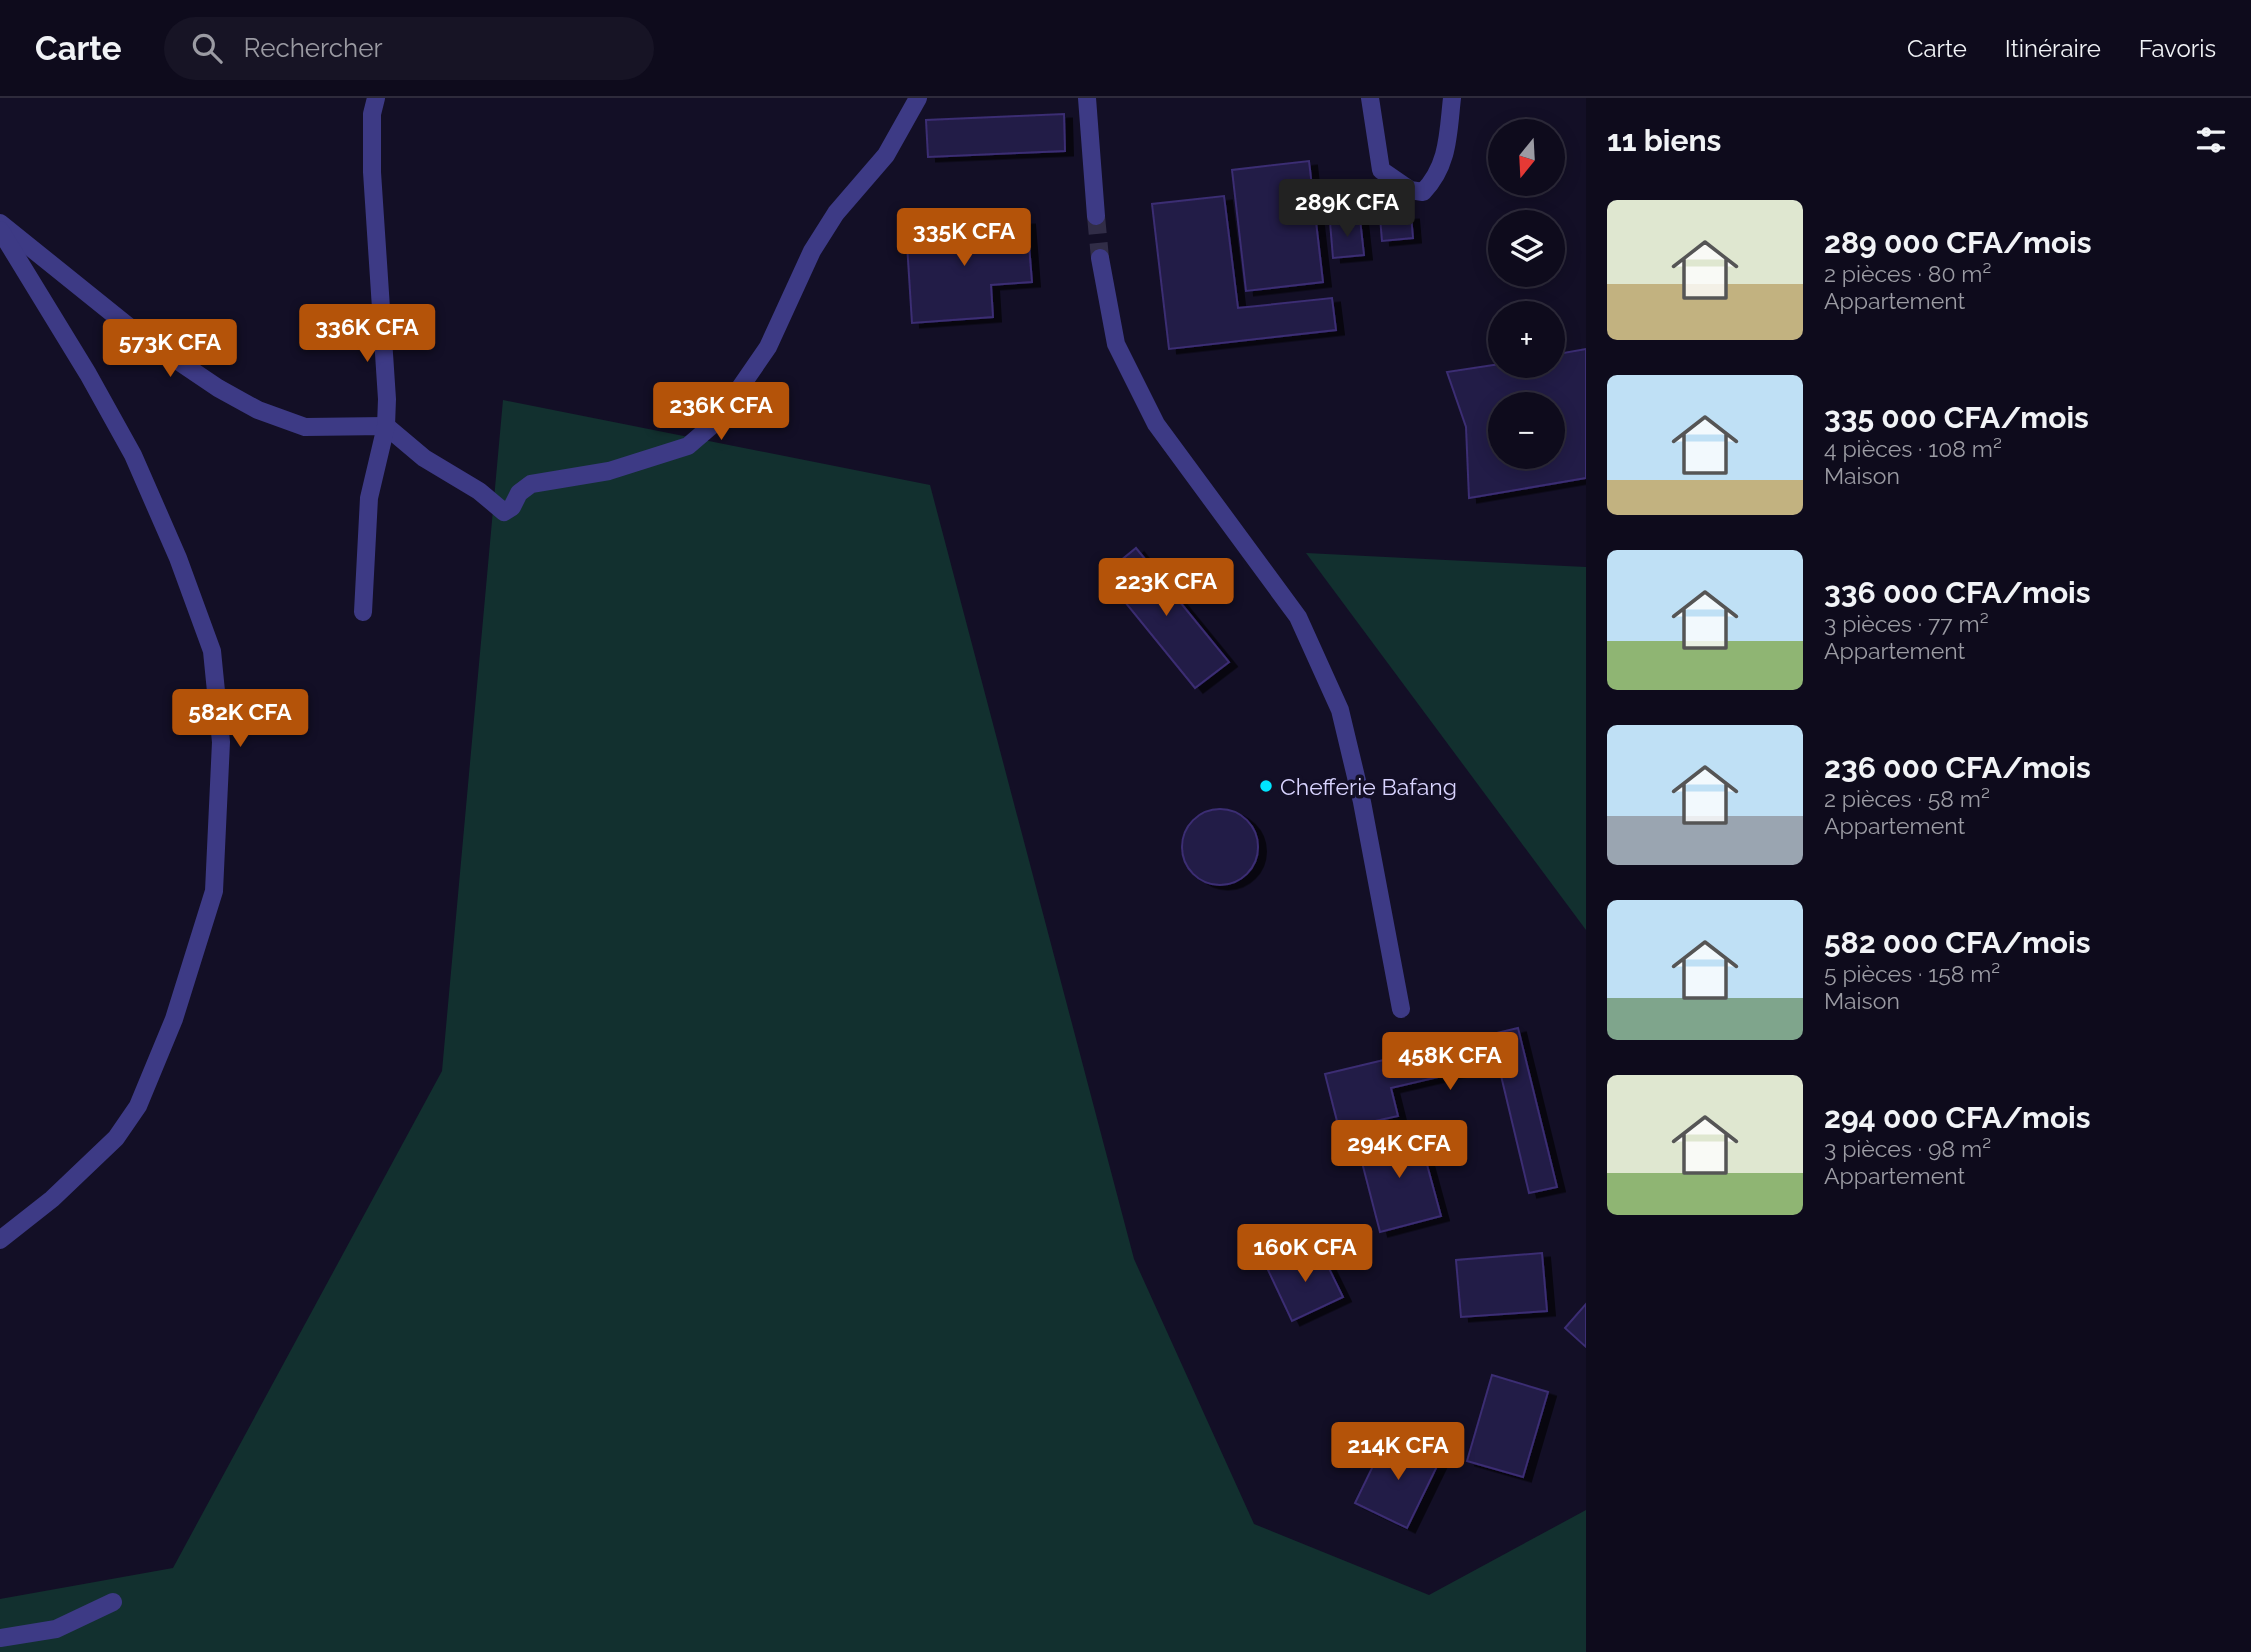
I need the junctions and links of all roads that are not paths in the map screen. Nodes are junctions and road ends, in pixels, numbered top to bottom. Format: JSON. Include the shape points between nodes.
{"nodes":[{"id":1,"x":918,"y":98,"type":"edge"},
{"id":2,"x":1087,"y":98,"type":"edge"},
{"id":3,"x":1370,"y":98,"type":"edge"},
{"id":4,"x":1451,"y":98,"type":"edge"},
{"id":5,"x":371,"y":103,"type":"edge"},
{"id":6,"x":1096,"y":216,"type":"tunnel mouth"},
{"id":7,"x":0,"y":223,"type":"edge"},
{"id":8,"x":0,"y":230,"type":"edge"},
{"id":9,"x":1101,"y":258,"type":"tunnel mouth"},
{"id":10,"x":386,"y":426,"type":"junction"},
{"id":11,"x":363,"y":612,"type":"dead end"},
{"id":12,"x":1401,"y":1009,"type":"dead end"},
{"id":13,"x":0,"y":1240,"type":"edge"},
{"id":14,"x":113,"y":1602,"type":"dead end"},
{"id":15,"x":0,"y":1638,"type":"edge"}],
"edges":[{"from":1,"to":10,"type":"street","via":[[887,155],[836,213],[812,251],[768,348],[740,391],[717,421],[688,446],[609,471],[531,484],[504,512]]},
{"from":2,"to":6,"type":"street"},
{"from":3,"to":4,"type":"street","via":[[1381,170],[1410,190],[1423,192],[1437,178],[1447,149]]},
{"from":5,"to":10,"type":"street","via":[[376,251],[387,368]]},
{"from":7,"to":10,"type":"street","via":[[138,334],[258,410],[305,427]]},
{"from":8,"to":13,"type":"street","via":[[133,455],[178,558],[212,651],[221,742],[214,891],[174,1018],[138,1106],[116,1139]]},
{"from":9,"to":12,"type":"street","via":[[1116,344],[1156,424],[1298,617],[1340,710]]},
{"from":10,"to":11,"type":"street","via":[[369,498]]},
{"from":14,"to":15,"type":"street","via":[[56,1629]]}]}
